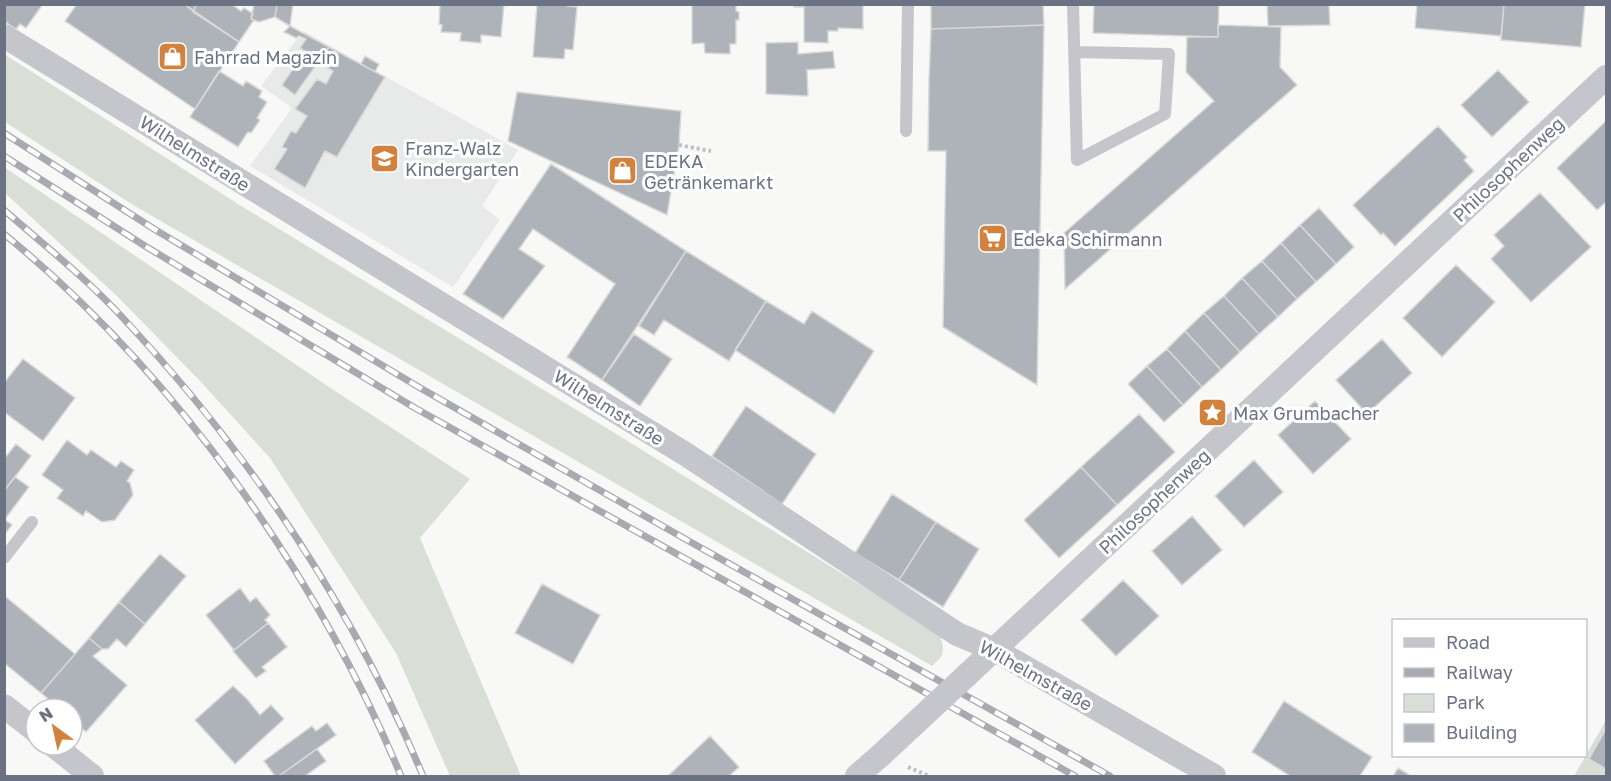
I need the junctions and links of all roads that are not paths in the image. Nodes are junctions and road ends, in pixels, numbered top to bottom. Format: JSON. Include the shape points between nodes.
{"nodes":[{"id":1,"x":908,"y":4,"type":"edge"},
{"id":2,"x":1073,"y":4,"type":"edge"},
{"id":3,"x":4,"y":36,"type":"edge"},
{"id":4,"x":1074,"y":52,"type":"junction"},
{"id":5,"x":1606,"y":77,"type":"edge"},
{"id":6,"x":906,"y":131,"type":"dead end"},
{"id":7,"x":32,"y":522,"type":"dead end"},
{"id":8,"x":4,"y":558,"type":"edge"},
{"id":9,"x":995,"y":650,"type":"junction"},
{"id":10,"x":4,"y":706,"type":"edge"},
{"id":11,"x":24,"y":722,"type":"edge"},
{"id":12,"x":68,"y":757,"type":"edge"},
{"id":13,"x":92,"y":777,"type":"edge"},
{"id":14,"x":857,"y":777,"type":"edge"},
{"id":15,"x":1214,"y":777,"type":"edge"}],
"edges":[{"from":1,"to":6,"type":"lane"},
{"from":2,"to":4,"type":"lane"},
{"from":3,"to":9,"type":"street","name":"Wilhelmstraße","via":[[687,455],[957,634]]},
{"from":4,"to":4,"type":"lane","via":[[1077,160],[1165,114],[1169,54]]},
{"from":5,"to":9,"type":"street","name":"Philosophenweg"},
{"from":7,"to":8,"type":"lane"},
{"from":9,"to":14,"type":"street","name":"Philosophenweg","bridge":true},
{"from":9,"to":15,"type":"street","name":"Wilhelmstraße"},
{"from":10,"to":11,"type":"street"},
{"from":12,"to":13,"type":"street"}]}
